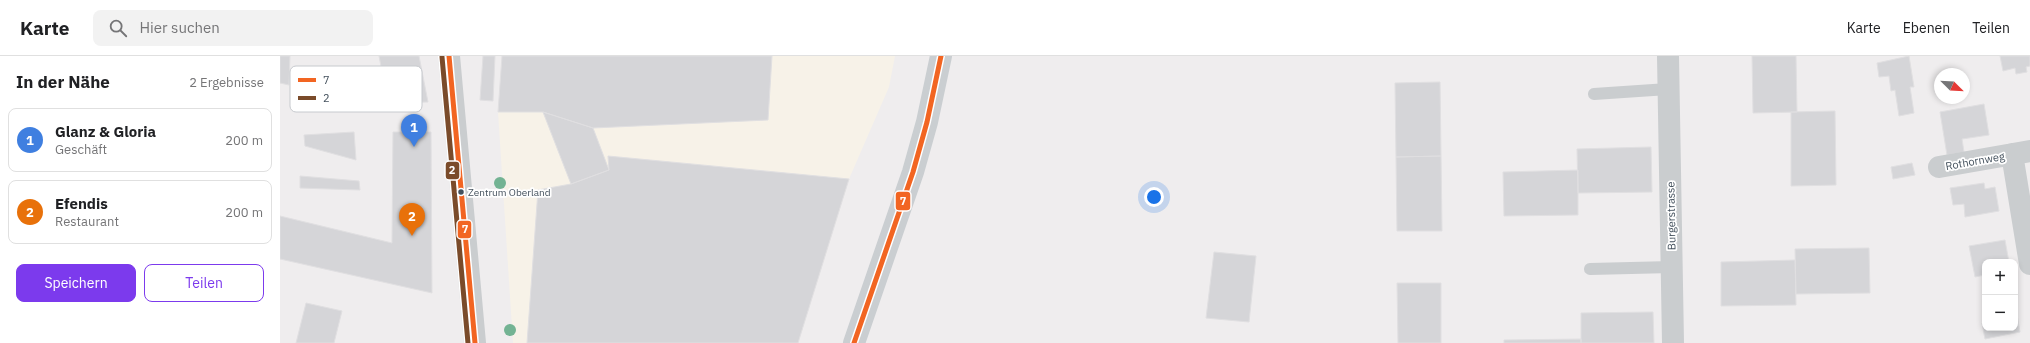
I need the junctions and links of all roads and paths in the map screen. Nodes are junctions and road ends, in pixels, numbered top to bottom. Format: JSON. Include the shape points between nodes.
{"nodes":[{"id":1,"x":449,"y":56,"type":"edge"},
{"id":2,"x":941,"y":56,"type":"edge"},
{"id":3,"x":1668,"y":56,"type":"edge"},
{"id":4,"x":1668,"y":89,"type":"junction"},
{"id":5,"x":1594,"y":94,"type":"dead end"},
{"id":6,"x":2021,"y":153,"type":"edge"},
{"id":7,"x":1939,"y":167,"type":"dead end"},
{"id":8,"x":2030,"y":264,"type":"edge"},
{"id":9,"x":1672,"y":267,"type":"junction"},
{"id":10,"x":1590,"y":269,"type":"dead end"},
{"id":11,"x":475,"y":343,"type":"edge"},
{"id":12,"x":854,"y":343,"type":"edge"},
{"id":13,"x":1673,"y":343,"type":"edge"}],
"edges":[{"from":1,"to":11,"type":"street"},
{"from":2,"to":12,"type":"main road","via":[[913,172]]},
{"from":3,"to":4,"type":"street","name":"Burgerstrasse"},
{"from":4,"to":5,"type":"lane"},
{"from":4,"to":9,"type":"street","name":"Burgerstrasse"},
{"from":6,"to":7,"type":"street","name":"Rothornweg"},
{"from":6,"to":8,"type":"street","name":"Rothornweg"},
{"from":9,"to":10,"type":"lane"},
{"from":9,"to":13,"type":"street","name":"Burgerstrasse"}]}
